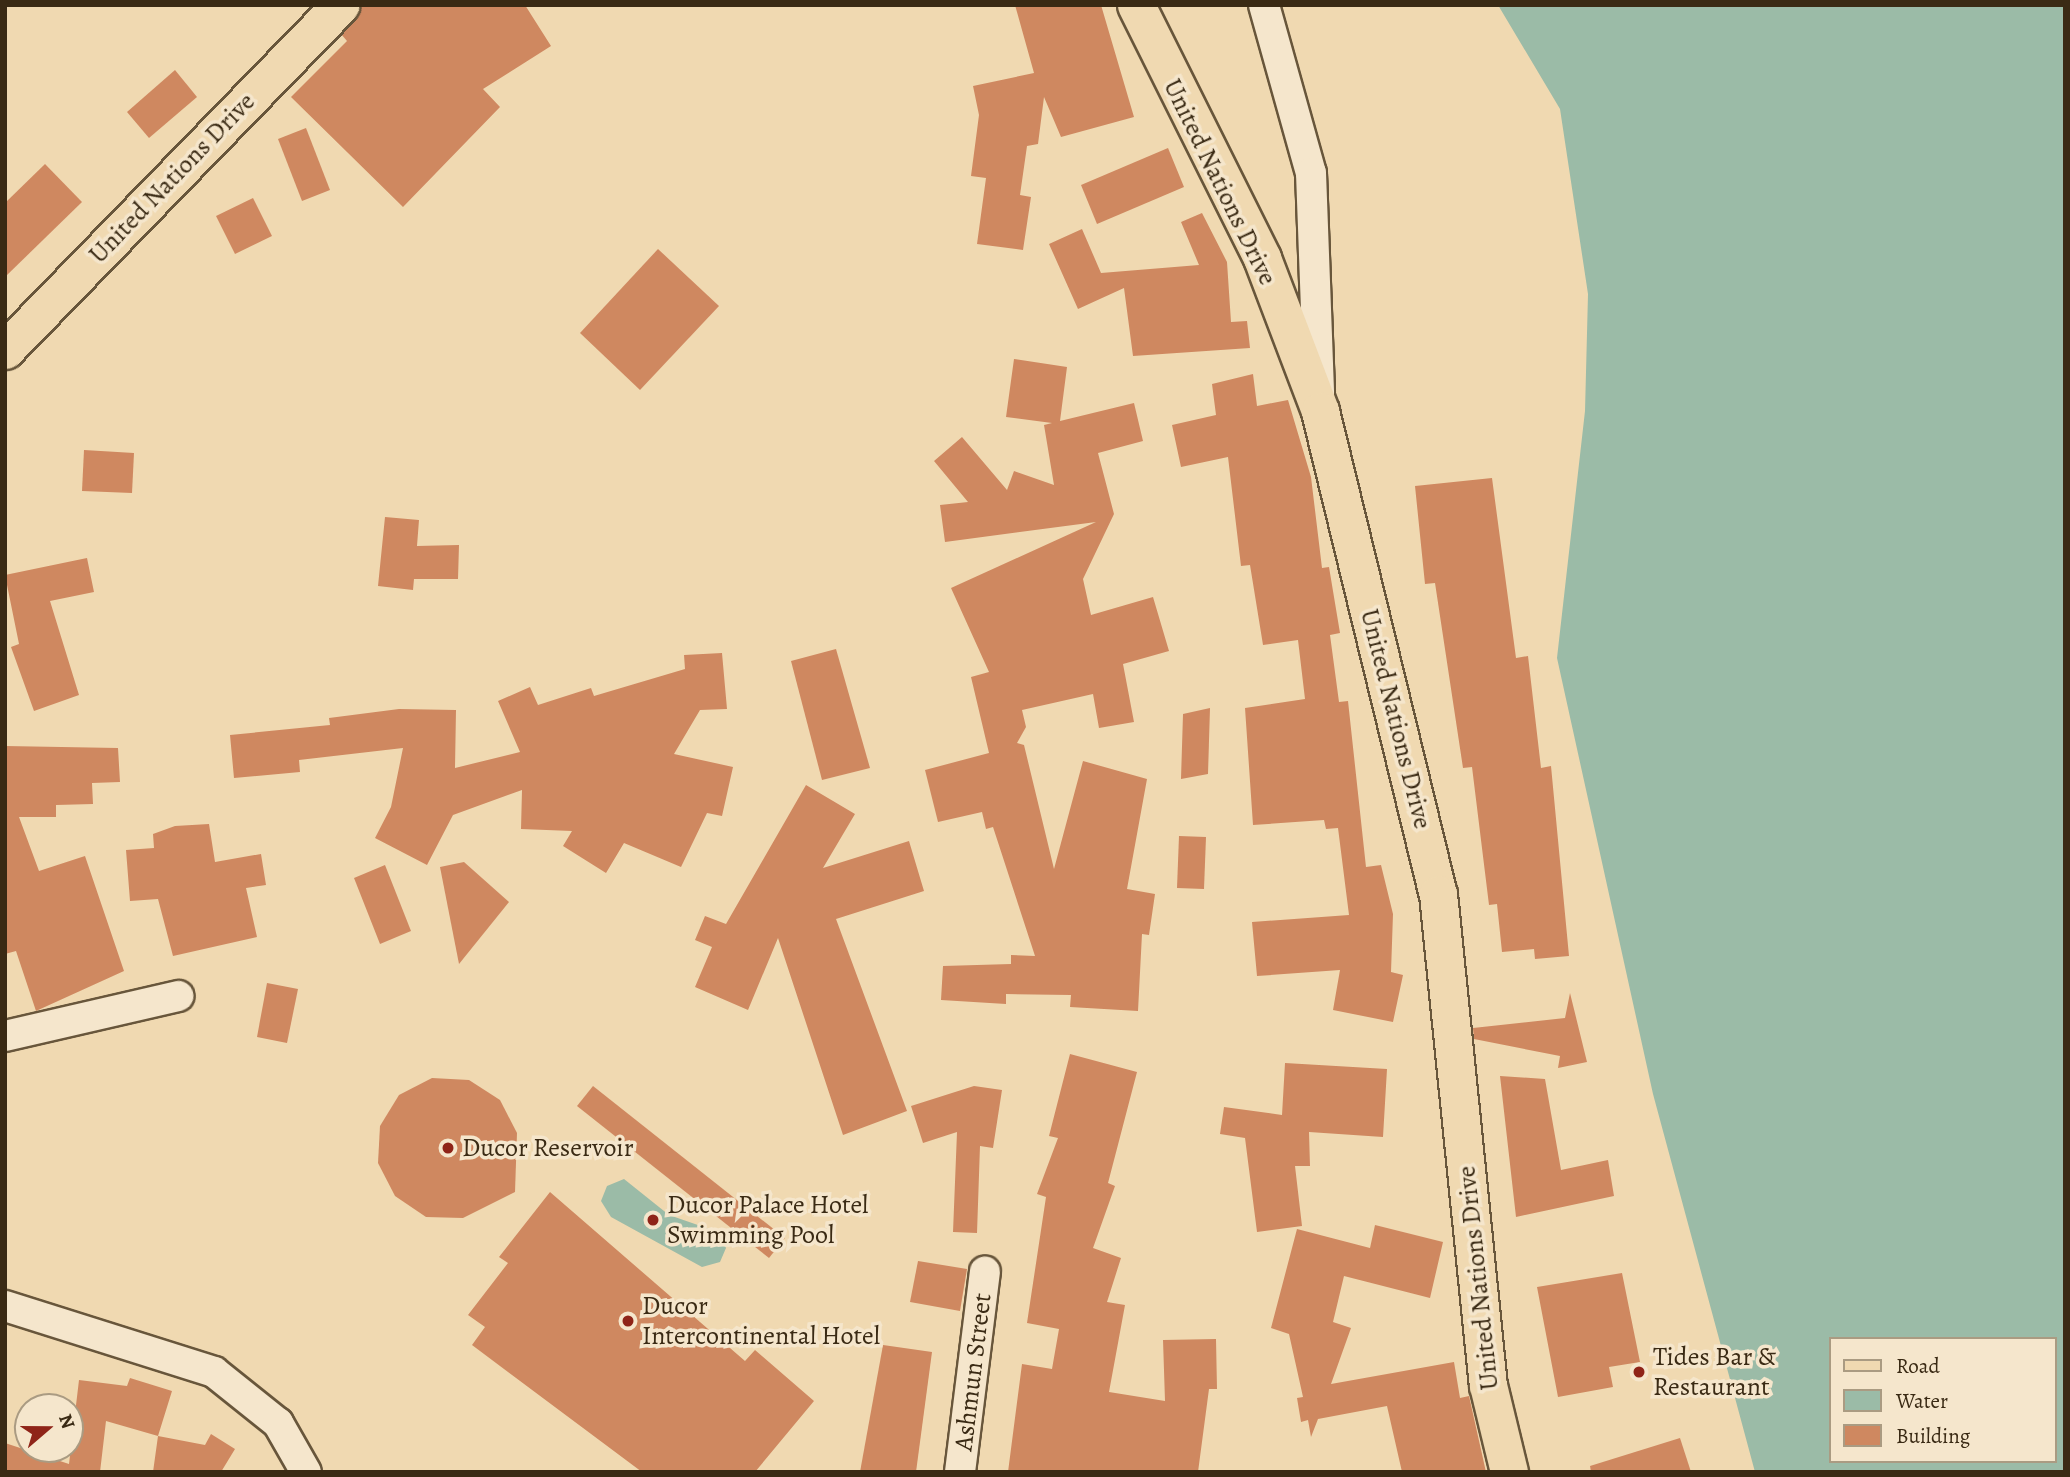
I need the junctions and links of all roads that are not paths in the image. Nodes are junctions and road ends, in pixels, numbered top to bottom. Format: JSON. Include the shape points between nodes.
{"nodes":[{"id":1,"x":340,"y":5,"type":"edge"},
{"id":2,"x":1136,"y":5,"type":"edge"},
{"id":3,"x":1265,"y":5,"type":"edge"},
{"id":4,"x":5,"y":350,"type":"edge"},
{"id":5,"x":1320,"y":411,"type":"junction"},
{"id":6,"x":178,"y":996,"type":"dead end"},
{"id":7,"x":5,"y":1036,"type":"edge"},
{"id":8,"x":985,"y":1272,"type":"dead end"},
{"id":9,"x":5,"y":1306,"type":"edge"},
{"id":10,"x":306,"y":1472,"type":"edge"},
{"id":11,"x":960,"y":1472,"type":"edge"},
{"id":12,"x":1509,"y":1472,"type":"edge"}],
"edges":[{"from":1,"to":4,"type":"main road","name":"United Nations Drive"},
{"from":2,"to":5,"type":"main road","name":"United Nations Drive","via":[[1262,258]]},
{"from":3,"to":5,"type":"street","via":[[1311,173]]},
{"from":5,"to":12,"type":"main road","name":"United Nations Drive","via":[[1438,894],[1488,1385]]},
{"from":6,"to":7,"type":"street"},
{"from":8,"to":11,"type":"street","name":"Ashmun Street"},
{"from":9,"to":10,"type":"street","via":[[214,1372],[278,1423]]}]}
